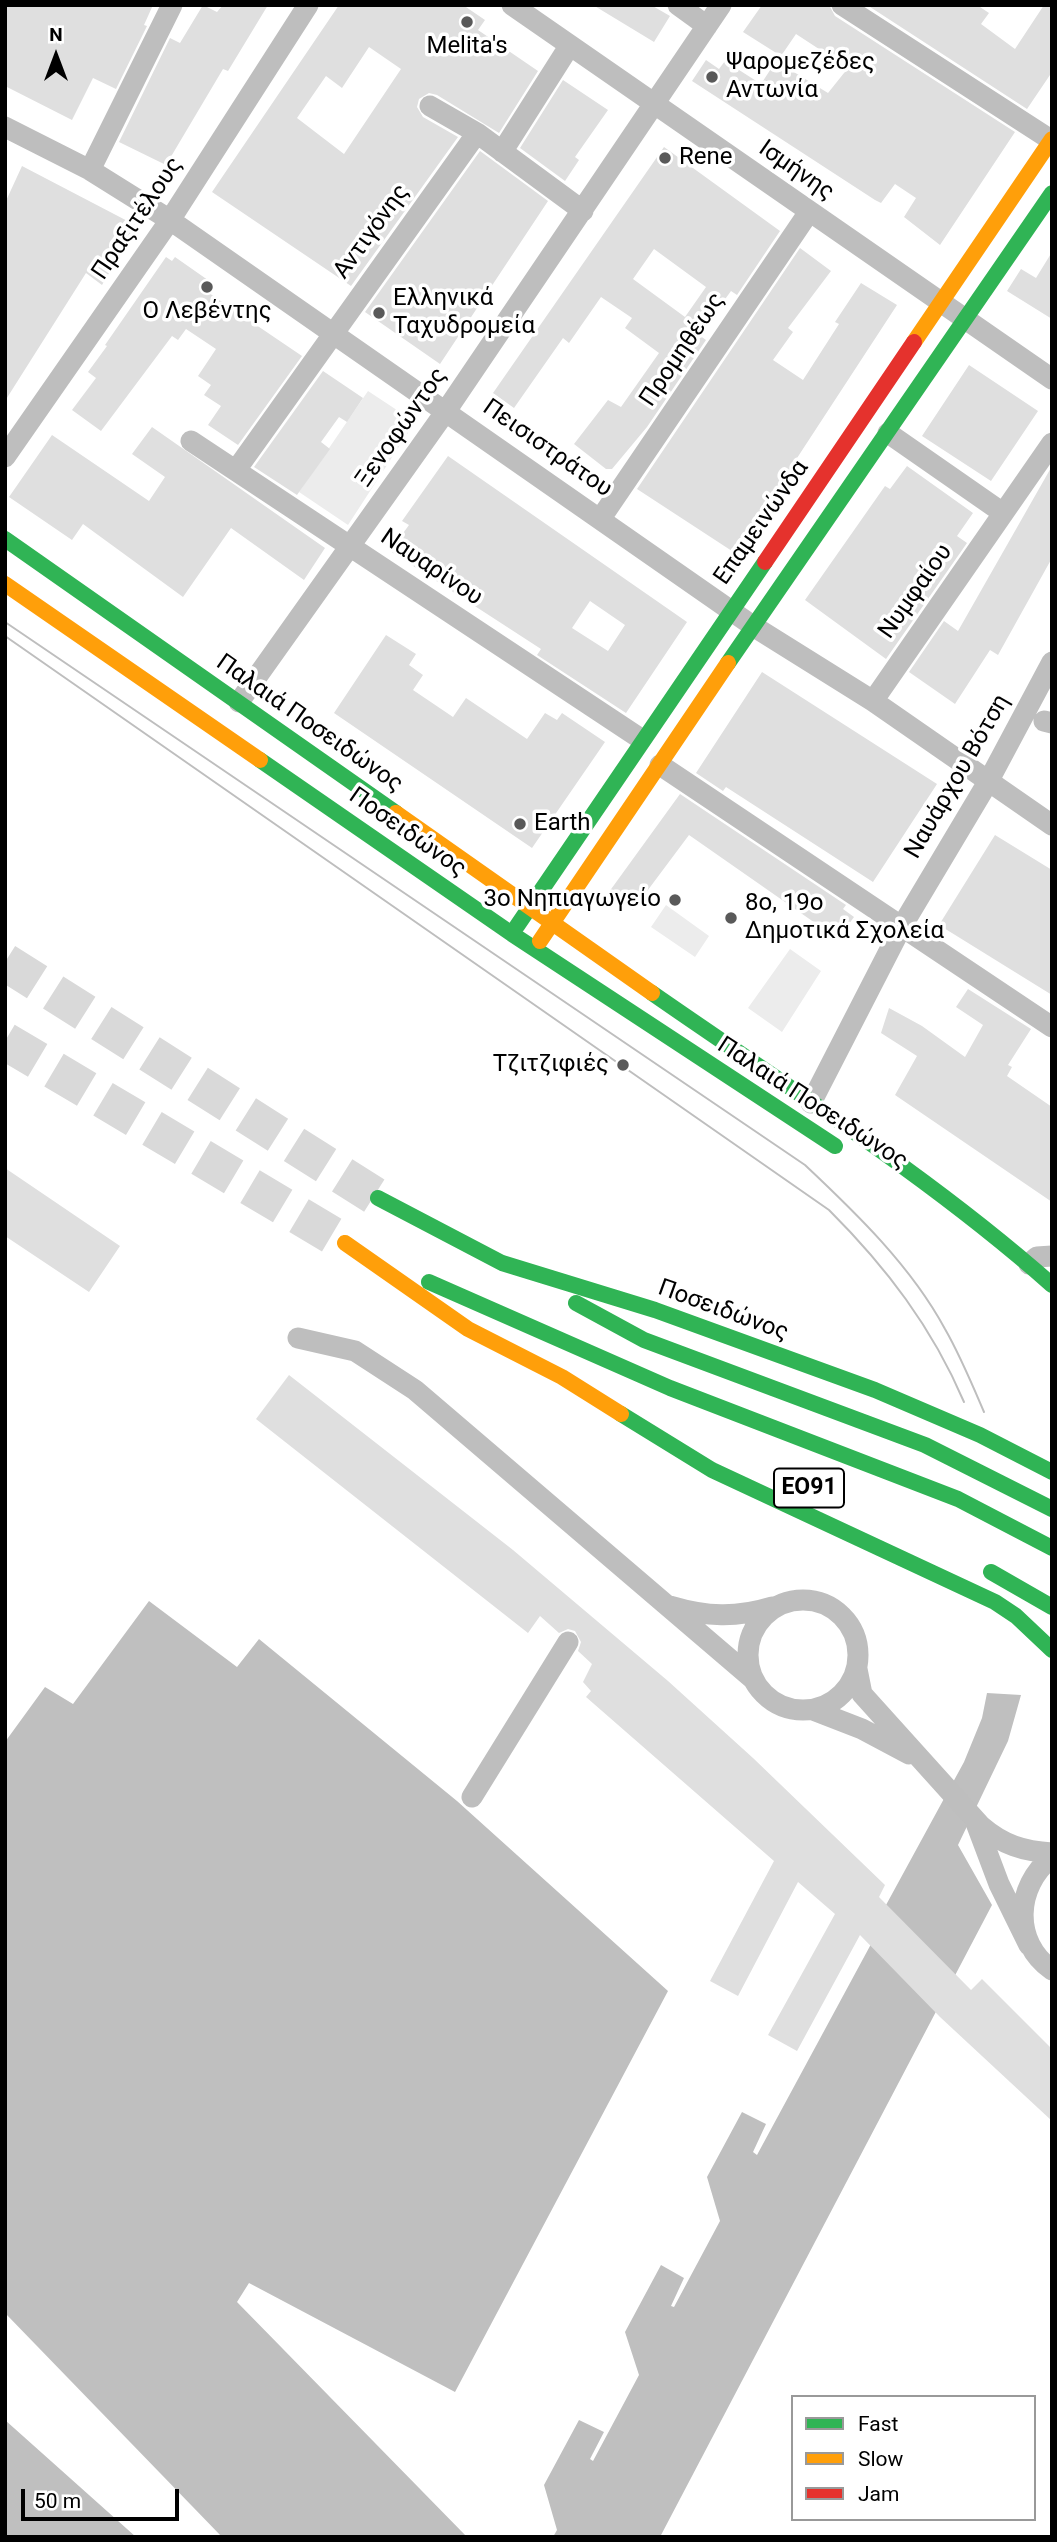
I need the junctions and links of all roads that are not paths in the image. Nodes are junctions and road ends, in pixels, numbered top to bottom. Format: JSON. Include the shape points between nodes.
{"nodes":[{"id":1,"x":172,"y":5,"type":"edge"},
{"id":2,"x":308,"y":5,"type":"edge"},
{"id":3,"x":512,"y":5,"type":"edge"},
{"id":4,"x":678,"y":5,"type":"edge"},
{"id":5,"x":721,"y":5,"type":"edge"},
{"id":6,"x":842,"y":5,"type":"edge"},
{"id":7,"x":706,"y":26,"type":"junction"},
{"id":8,"x":570,"y":46,"type":"junction"},
{"id":9,"x":654,"y":105,"type":"junction"},
{"id":10,"x":430,"y":106,"type":"dead end"},
{"id":11,"x":5,"y":127,"type":"edge"},
{"id":12,"x":477,"y":133,"type":"junction"},
{"id":13,"x":1051,"y":139,"type":"edge"},
{"id":14,"x":502,"y":152,"type":"junction"},
{"id":15,"x":90,"y":170,"type":"junction"},
{"id":16,"x":1052,"y":193,"type":"edge"},
{"id":17,"x":583,"y":211,"type":"junction"},
{"id":18,"x":809,"y":212,"type":"junction"},
{"id":19,"x":170,"y":220,"type":"junction"},
{"id":20,"x":942,"y":304,"type":"junction"},
{"id":21,"x":965,"y":320,"type":"junction"},
{"id":22,"x":331,"y":332,"type":"junction"},
{"id":23,"x":1052,"y":379,"type":"edge"},
{"id":24,"x":446,"y":411,"type":"junction"},
{"id":25,"x":888,"y":433,"type":"junction"},
{"id":26,"x":191,"y":440,"type":"dead end"},
{"id":27,"x":1052,"y":443,"type":"edge"},
{"id":28,"x":5,"y":457,"type":"edge"},
{"id":29,"x":236,"y":470,"type":"junction"},
{"id":30,"x":1003,"y":513,"type":"junction"},
{"id":31,"x":601,"y":518,"type":"junction"},
{"id":32,"x":5,"y":540,"type":"edge"},
{"id":33,"x":352,"y":547,"type":"junction"},
{"id":34,"x":5,"y":584,"type":"edge"},
{"id":35,"x":730,"y":609,"type":"junction"},
{"id":36,"x":753,"y":626,"type":"junction"},
{"id":37,"x":113,"y":637,"type":"junction"},
{"id":38,"x":1052,"y":662,"type":"edge"},
{"id":39,"x":873,"y":701,"type":"junction"},
{"id":40,"x":239,"y":702,"type":"junction"},
{"id":41,"x":642,"y":739,"type":"junction"},
{"id":42,"x":660,"y":765,"type":"junction"},
{"id":43,"x":341,"y":774,"type":"junction"},
{"id":44,"x":988,"y":782,"type":"junction"},
{"id":45,"x":323,"y":801,"type":"junction"},
{"id":46,"x":1052,"y":825,"type":"edge"},
{"id":47,"x":531,"y":906,"type":"junction"},
{"id":48,"x":553,"y":922,"type":"junction"},
{"id":49,"x":902,"y":926,"type":"junction"},
{"id":50,"x":512,"y":934,"type":"junction"},
{"id":51,"x":535,"y":949,"type":"junction"},
{"id":52,"x":1052,"y":1027,"type":"edge"},
{"id":53,"x":811,"y":1103,"type":"junction"},
{"id":54,"x":845,"y":1153,"type":"dead end"},
{"id":55,"x":378,"y":1198,"type":"tunnel mouth"},
{"id":56,"x":943,"y":1217,"type":"dead end"},
{"id":57,"x":345,"y":1243,"type":"tunnel mouth"},
{"id":58,"x":359,"y":1252,"type":"junction"},
{"id":59,"x":1052,"y":1256,"type":"edge"},
{"id":60,"x":502,"y":1263,"type":"junction"},
{"id":61,"x":1029,"y":1264,"type":"junction"},
{"id":62,"x":1052,"y":1285,"type":"edge"},
{"id":63,"x":1036,"y":1294,"type":"dead end"},
{"id":64,"x":298,"y":1338,"type":"dead end"},
{"id":65,"x":562,"y":1377,"type":"junction"},
{"id":66,"x":671,"y":1425,"type":"dead end"},
{"id":67,"x":1052,"y":1472,"type":"edge"},
{"id":68,"x":1052,"y":1509,"type":"edge"},
{"id":69,"x":1052,"y":1548,"type":"edge"},
{"id":70,"x":978,"y":1565,"type":"dead end"},
{"id":71,"x":665,"y":1604,"type":"junction"},
{"id":72,"x":777,"y":1606,"type":"junction"},
{"id":73,"x":1052,"y":1606,"type":"edge"},
{"id":74,"x":568,"y":1642,"type":"dead end"},
{"id":75,"x":1052,"y":1650,"type":"edge"},
{"id":76,"x":857,"y":1669,"type":"junction"},
{"id":77,"x":753,"y":1679,"type":"junction"},
{"id":78,"x":813,"y":1710,"type":"junction"},
{"id":79,"x":923,"y":1761,"type":"junction"},
{"id":80,"x":472,"y":1797,"type":"dead end"},
{"id":81,"x":974,"y":1818,"type":"junction"},
{"id":82,"x":1052,"y":1855,"type":"edge"},
{"id":83,"x":1030,"y":1945,"type":"junction"},
{"id":84,"x":1049,"y":1969,"type":"edge"}],
"edges":[{"from":1,"to":15,"type":"street"},
{"from":2,"to":19,"type":"street","name":"Πραξιτέλους"},
{"from":3,"to":8,"type":"street","name":"Ισμήνης"},
{"from":4,"to":7,"type":"street"},
{"from":5,"to":7,"type":"street","name":"Ξενοφώντος"},
{"from":6,"to":13,"type":"street"},
{"from":7,"to":9,"type":"street","name":"Ξενοφώντος"},
{"from":8,"to":9,"type":"street","name":"Ισμήνης"},
{"from":8,"to":14,"type":"street"},
{"from":9,"to":17,"type":"street","name":"Ξενοφώντος"},
{"from":9,"to":18,"type":"street","name":"Ισμήνης"},
{"from":10,"to":12,"type":"street"},
{"from":11,"to":15,"type":"street","name":"Πεισιστράτου"},
{"from":12,"to":14,"type":"street"},
{"from":12,"to":22,"type":"street","name":"Αντιγόνης"},
{"from":13,"to":20,"type":"main road","name":"Επαμεινώνδα"},
{"from":14,"to":17,"type":"street"},
{"from":15,"to":19,"type":"street","name":"Πεισιστράτου"},
{"from":16,"to":21,"type":"main road"},
{"from":17,"to":24,"type":"street","name":"Ξενοφώντος"},
{"from":18,"to":20,"type":"street","name":"Ισμήνης"},
{"from":18,"to":31,"type":"street","name":"Προμηθέως"},
{"from":19,"to":22,"type":"street","name":"Πεισιστράτου"},
{"from":19,"to":28,"type":"street","name":"Πραξιτέλους"},
{"from":20,"to":21,"type":"street","name":"Ισμήνης"},
{"from":20,"to":35,"type":"main road","name":"Επαμεινώνδα"},
{"from":21,"to":23,"type":"street","name":"Ισμήνης"},
{"from":21,"to":25,"type":"main road"},
{"from":22,"to":24,"type":"street","name":"Πεισιστράτου"},
{"from":22,"to":29,"type":"street","name":"Αντιγόνης"},
{"from":24,"to":31,"type":"street","name":"Πεισιστράτου"},
{"from":24,"to":33,"type":"street","name":"Ξενοφώντος"},
{"from":25,"to":30,"type":"street"},
{"from":25,"to":36,"type":"main road"},
{"from":26,"to":29,"type":"street","name":"Ναυαρίνου"},
{"from":27,"to":30,"type":"street","name":"Νυμφαίου"},
{"from":29,"to":33,"type":"street","name":"Ναυαρίνου"},
{"from":30,"to":39,"type":"street","name":"Νυμφαίου"},
{"from":31,"to":35,"type":"street","name":"Πεισιστράτου"},
{"from":32,"to":37,"type":"main road","name":"Παλαιά Ποσειδώνος"},
{"from":33,"to":40,"type":"street","name":"Ξενοφώντος"},
{"from":33,"to":41,"type":"street","name":"Ναυαρίνου"},
{"from":34,"to":37,"type":"main road","name":"Παλαιά Ποσειδώνος"},
{"from":35,"to":36,"type":"street","name":"Πεισιστράτου"},
{"from":35,"to":41,"type":"main road","name":"Επαμεινώνδα"},
{"from":36,"to":39,"type":"street","name":"Πεισιστράτου"},
{"from":36,"to":42,"type":"main road"},
{"from":37,"to":40,"type":"main road","name":"Παλαιά Ποσειδώνος"},
{"from":37,"to":45,"type":"main road","name":"Παλαιά Ποσειδώνος"},
{"from":38,"to":44,"type":"street","name":"Ναυάρχου Βότση"},
{"from":39,"to":44,"type":"street","name":"Πεισιστράτου"},
{"from":40,"to":43,"type":"main road","name":"Παλαιά Ποσειδώνος"},
{"from":41,"to":47,"type":"main road","name":"Επαμεινώνδα"},
{"from":42,"to":48,"type":"main road"},
{"from":42,"to":49,"type":"street"},
{"from":43,"to":45,"type":"main road"},
{"from":43,"to":47,"type":"main road","name":"Παλαιά Ποσειδώνος"},
{"from":44,"to":46,"type":"street","name":"Πεισιστράτου"},
{"from":44,"to":49,"type":"street","name":"Ναυάρχου Βότση"},
{"from":45,"to":50,"type":"main road","name":"Ποσειδώνος"},
{"from":47,"to":48,"type":"main road","name":"Παλαιά Ποσειδώνος"},
{"from":47,"to":50,"type":"main road","name":"Επαμεινώνδα"},
{"from":48,"to":51,"type":"main road"},
{"from":48,"to":53,"type":"main road","name":"Παλαιά Ποσειδώνος"},
{"from":49,"to":52,"type":"street"},
{"from":49,"to":53,"type":"street","name":"Ναυάρχου Βότση"},
{"from":50,"to":51,"type":"main road","name":"Ποσειδώνος"},
{"from":51,"to":54,"type":"main road","name":"Παλαιά Ποσειδώνος"},
{"from":53,"to":61,"type":"main road","name":"Παλαιά Ποσειδώνος","via":[[939,1193]]},
{"from":55,"to":60,"type":"main road","name":"Ποσειδώνος"},
{"from":56,"to":63,"type":"main road","via":[[990,1251]]},
{"from":57,"to":58,"type":"main road"},
{"from":58,"to":65,"type":"main road","via":[[468,1329]]},
{"from":58,"to":69,"type":"main road","via":[[670,1388],[958,1499]]},
{"from":59,"to":61,"type":"street","via":[[1037,1257]]},
{"from":60,"to":67,"type":"main road","name":"Ποσειδώνος","via":[[655,1310],[875,1390]]},
{"from":60,"to":68,"type":"main road","via":[[644,1340],[925,1445]]},
{"from":61,"to":62,"type":"main road","name":"Παλαιά Ποσειδώνος"},
{"from":64,"to":71,"type":"street","via":[[355,1351],[405,1382]]},
{"from":65,"to":66,"type":"main road"},
{"from":65,"to":75,"type":"main road","via":[[712,1470],[995,1602]]},
{"from":70,"to":73,"type":"main road"},
{"from":71,"to":72,"type":"street","via":[[718,1616],[742,1616]]},
{"from":71,"to":77,"type":"street"},
{"from":72,"to":76,"type":"street","via":[[808,1600],[838,1612],[856,1637]]},
{"from":72,"to":77,"type":"street","via":[[764,1616],[748,1646]]},
{"from":74,"to":80,"type":"street"},
{"from":76,"to":78,"type":"street","via":[[841,1696]]},
{"from":76,"to":79,"type":"street","via":[[862,1694]]},
{"from":77,"to":78,"type":"street","via":[[763,1694],[778,1704]]},
{"from":78,"to":79,"type":"street"},
{"from":79,"to":81,"type":"street"},
{"from":81,"to":82,"type":"street","via":[[1002,1843]]},
{"from":81,"to":83,"type":"street","via":[[999,1884]]},
{"from":82,"to":83,"type":"street","via":[[1029,1884],[1023,1904],[1023,1925]]},
{"from":83,"to":84,"type":"street"}]}
